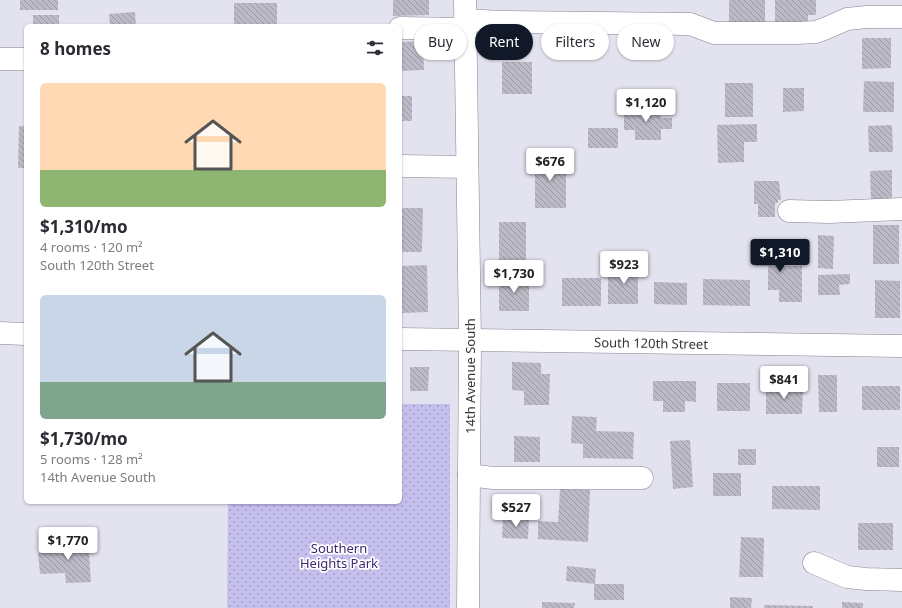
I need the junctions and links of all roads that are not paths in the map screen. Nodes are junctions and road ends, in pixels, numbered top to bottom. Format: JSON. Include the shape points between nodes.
{"nodes":[{"id":1,"x":465,"y":16,"type":"edge"},
{"id":2,"x":902,"y":17,"type":"edge"},
{"id":3,"x":402,"y":28,"type":"edge"},
{"id":4,"x":0,"y":59,"type":"edge"},
{"id":5,"x":24,"y":59,"type":"edge"},
{"id":6,"x":402,"y":166,"type":"edge"},
{"id":7,"x":467,"y":167,"type":"junction"},
{"id":8,"x":902,"y":209,"type":"edge"},
{"id":9,"x":789,"y":211,"type":"dead end"},
{"id":10,"x":0,"y":334,"type":"edge"},
{"id":11,"x":24,"y":334,"type":"edge"},
{"id":12,"x":402,"y":339,"type":"edge"},
{"id":13,"x":470,"y":340,"type":"junction"},
{"id":14,"x":902,"y":346,"type":"edge"},
{"id":15,"x":469,"y":475,"type":"junction"},
{"id":16,"x":642,"y":478,"type":"dead end"},
{"id":17,"x":814,"y":563,"type":"dead end"},
{"id":18,"x":902,"y":580,"type":"edge"},
{"id":19,"x":468,"y":608,"type":"edge"}],
"edges":[{"from":1,"to":2,"type":"street","via":[[502,22],[690,24],[714,33],[816,32],[847,19]]},
{"from":1,"to":3,"type":"street"},
{"from":1,"to":7,"type":"street","name":"14th Avenue South"},
{"from":4,"to":5,"type":"street"},
{"from":6,"to":7,"type":"street"},
{"from":7,"to":13,"type":"street","name":"14th Avenue South"},
{"from":8,"to":9,"type":"street"},
{"from":10,"to":11,"type":"street"},
{"from":12,"to":13,"type":"street","name":"South 120th Street"},
{"from":13,"to":14,"type":"street","name":"South 120th Street"},
{"from":13,"to":15,"type":"street","name":"14th Avenue South"},
{"from":15,"to":16,"type":"street","via":[[493,478]]},
{"from":15,"to":19,"type":"street","name":"14th Avenue South"},
{"from":17,"to":18,"type":"street","via":[[846,577]]}]}
